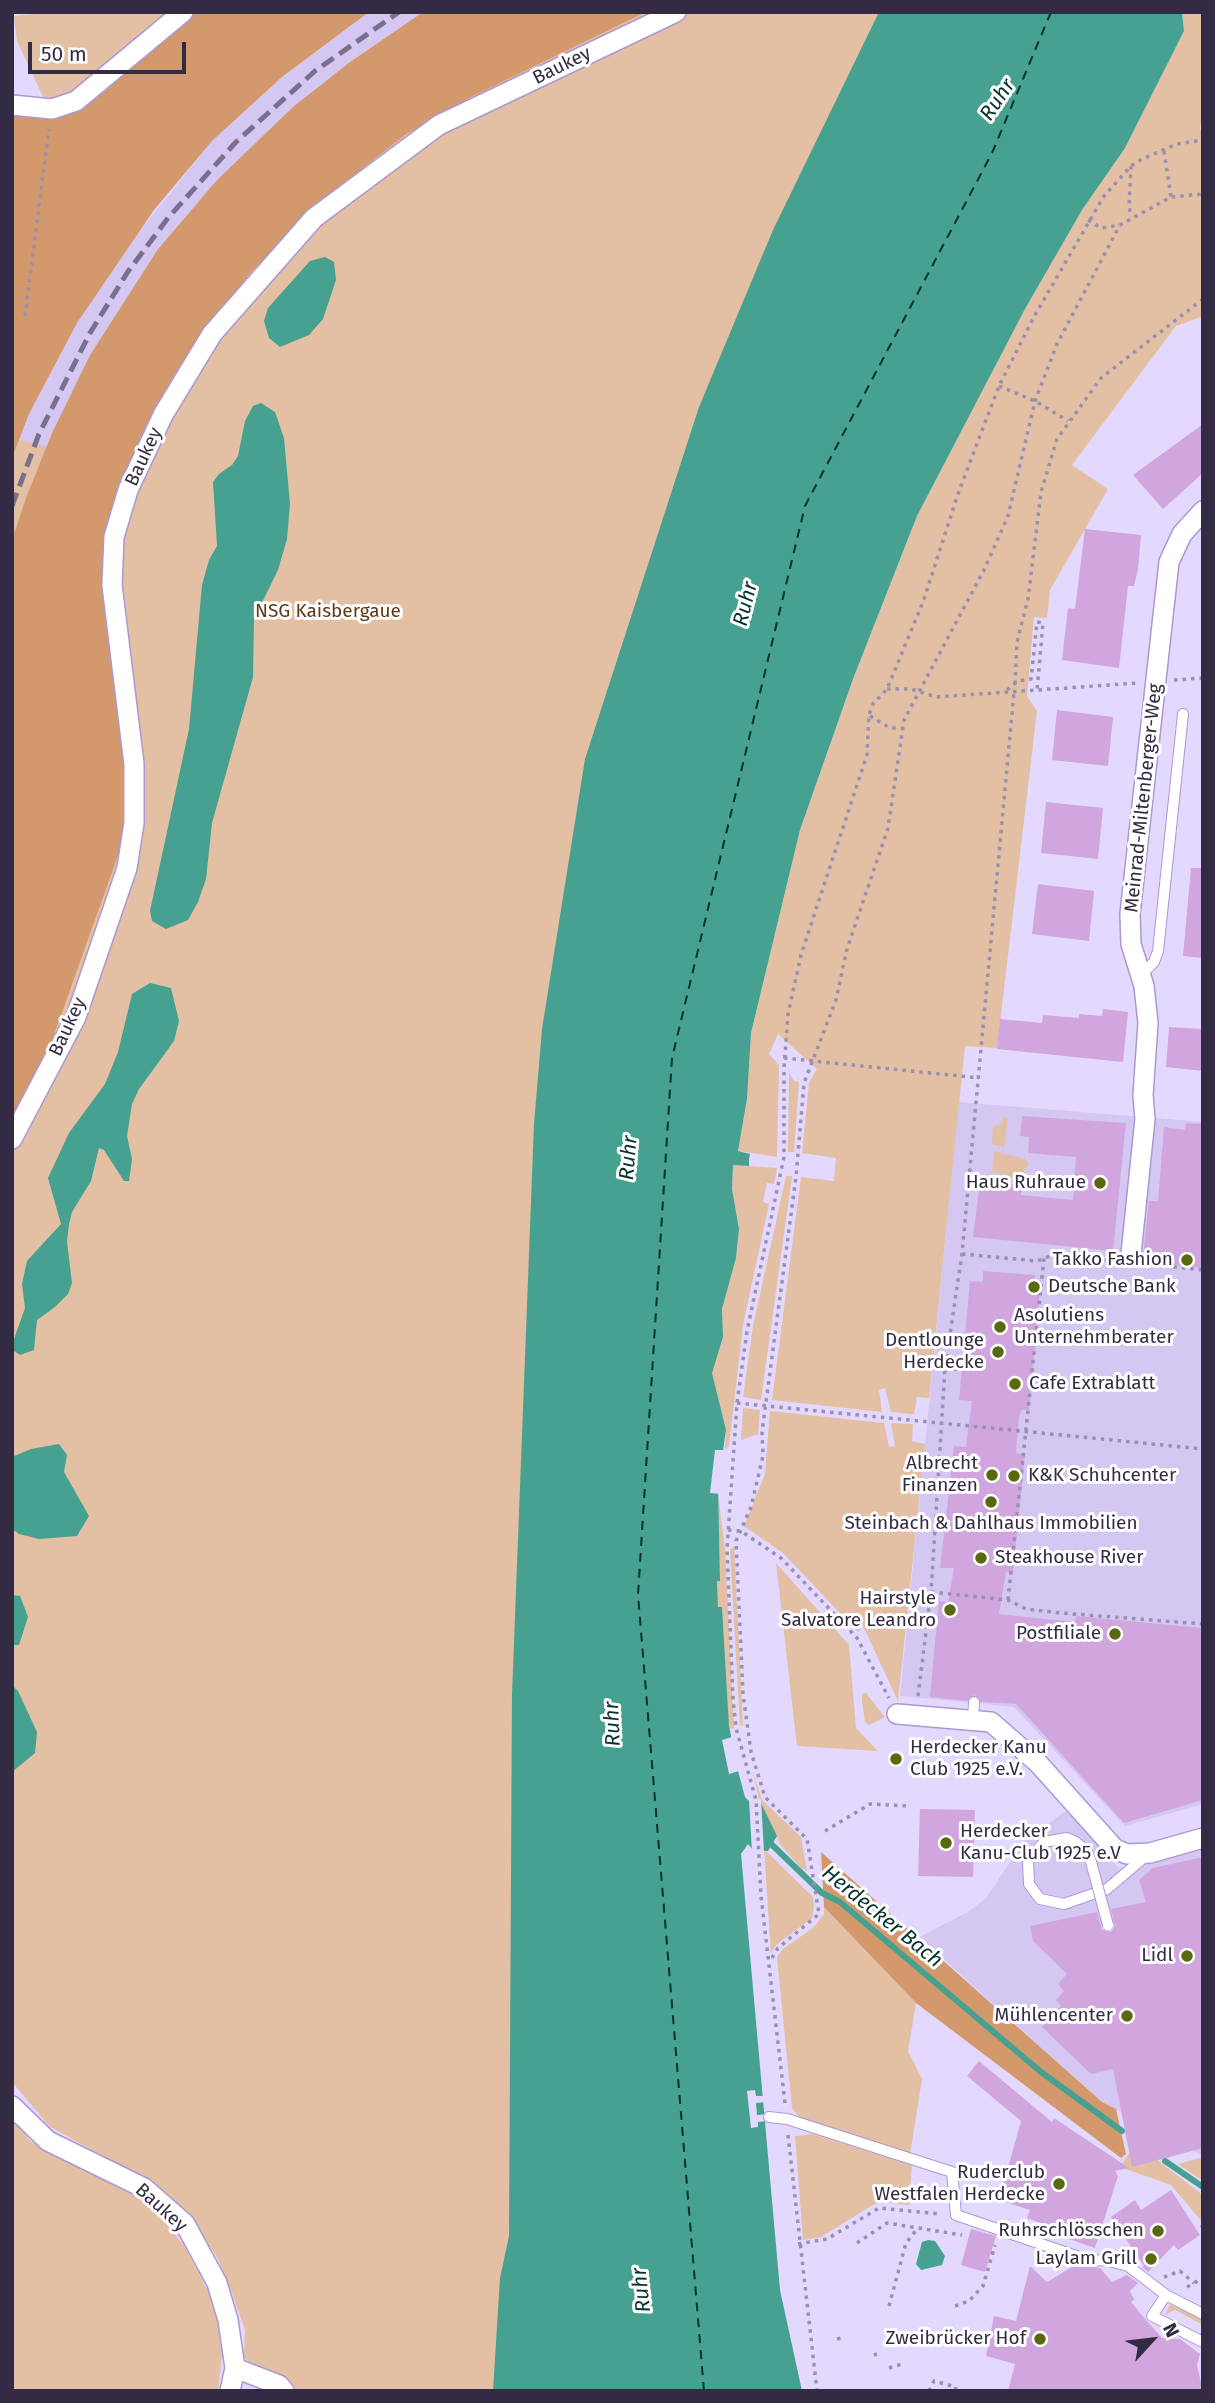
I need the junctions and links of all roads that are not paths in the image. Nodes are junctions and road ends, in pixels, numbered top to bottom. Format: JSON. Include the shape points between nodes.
{"nodes":[{"id":1,"x":183,"y":12,"type":"edge"},
{"id":2,"x":676,"y":12,"type":"edge"},
{"id":3,"x":12,"y":105,"type":"edge"},
{"id":4,"x":1203,"y":511,"type":"edge"},
{"id":5,"x":1183,"y":714,"type":"dead end"},
{"id":6,"x":1140,"y":975,"type":"junction"},
{"id":7,"x":12,"y":1139,"type":"edge"},
{"id":8,"x":1129,"y":1260,"type":"road end"},
{"id":9,"x":906,"y":1714,"type":"road end"},
{"id":10,"x":1203,"y":1838,"type":"edge"},
{"id":11,"x":1150,"y":1853,"type":"junction"},
{"id":12,"x":1108,"y":1925,"type":"dead end"},
{"id":13,"x":12,"y":2106,"type":"edge"},
{"id":14,"x":769,"y":2117,"type":"dead end"},
{"id":15,"x":1162,"y":2292,"type":"junction"},
{"id":16,"x":1203,"y":2314,"type":"edge"},
{"id":17,"x":1203,"y":2342,"type":"edge"},
{"id":18,"x":235,"y":2368,"type":"junction"},
{"id":19,"x":230,"y":2391,"type":"edge"},
{"id":20,"x":284,"y":2391,"type":"edge"}],
"edges":[{"from":1,"to":3,"type":"street","via":[[76,101],[52,109]]},
{"from":2,"to":7,"type":"street","name":"Baukey","via":[[439,125],[314,218],[212,334],[163,415],[128,490],[114,537],[112,585],[134,764],[134,823],[127,868],[76,1017]]},
{"from":4,"to":6,"type":"street","name":"Meinrad-Miltenberger-Weg","via":[[1182,534],[1169,562],[1130,914],[1131,944]]},
{"from":5,"to":6,"type":"lane","via":[[1158,951]]},
{"from":6,"to":8,"type":"street","name":"Meinrad-Miltenberger-Weg","via":[[1148,1023],[1145,1119]]},
{"from":9,"to":11,"type":"street","via":[[974,1711],[1038,1763],[1115,1849],[1127,1854]]},
{"from":10,"to":11,"type":"street"},
{"from":11,"to":12,"type":"lane","bridge":true,"via":[[1107,1889],[1079,1899],[1064,1904],[1034,1894],[1028,1861],[1044,1842],[1067,1838],[1086,1850]]},
{"from":13,"to":18,"type":"street","name":"Baukey","via":[[48,2141],[144,2188],[185,2224],[217,2283]]},
{"from":14,"to":15,"type":"lane","via":[[952,2172],[956,2215],[1091,2261],[1128,2266]]},
{"from":15,"to":16,"type":"lane"},
{"from":15,"to":17,"type":"lane","via":[[1152,2316]]},
{"from":18,"to":19,"type":"street","name":"Baukey"},
{"from":18,"to":20,"type":"street"}]}
